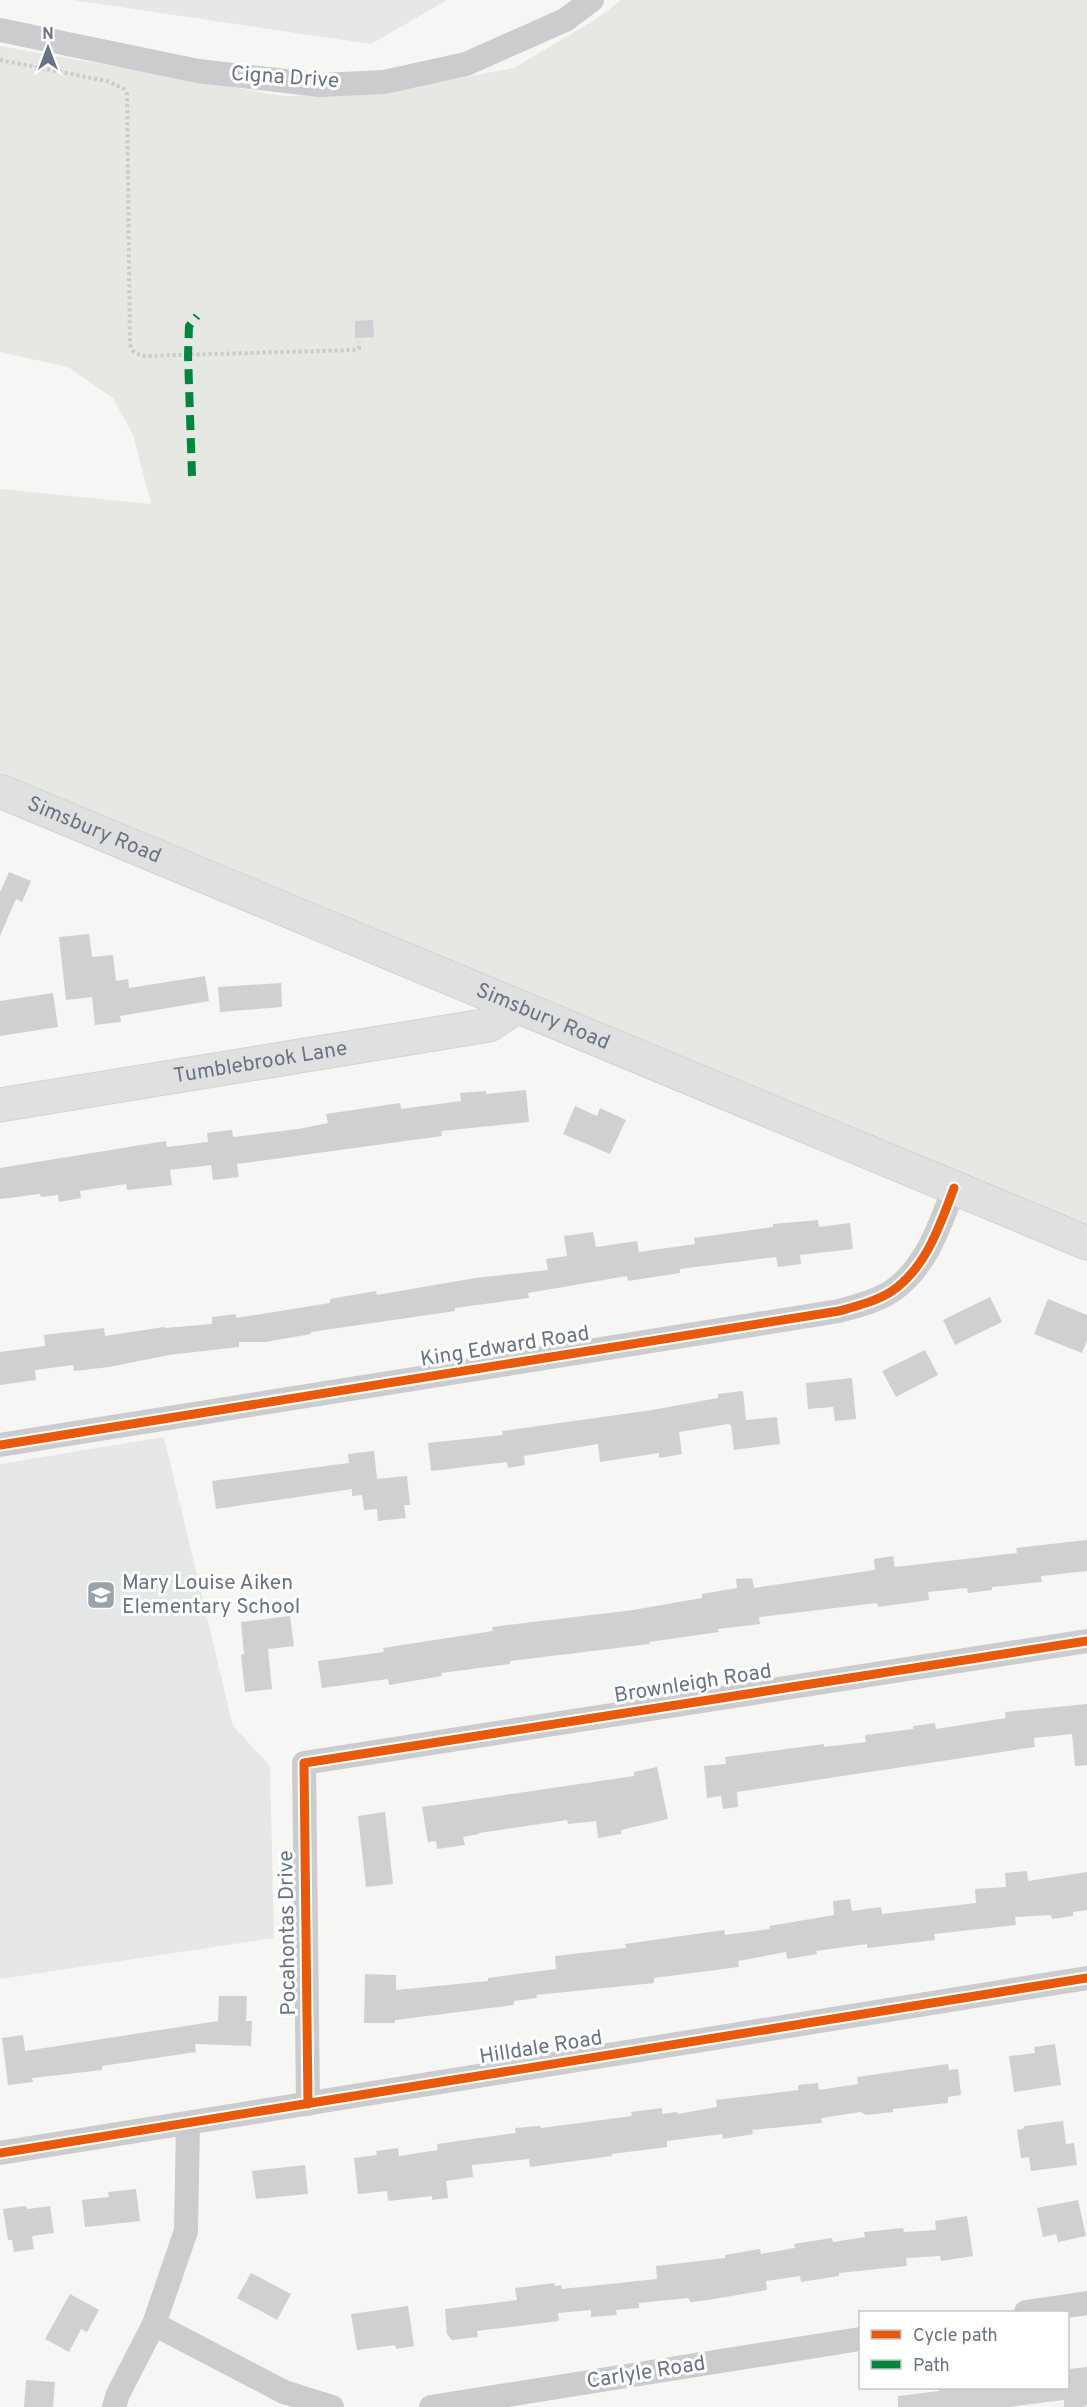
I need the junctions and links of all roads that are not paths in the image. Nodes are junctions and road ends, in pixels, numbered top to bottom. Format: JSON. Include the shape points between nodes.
{"nodes":[{"id":1,"x":592,"y":0,"type":"edge"},
{"id":2,"x":0,"y":30,"type":"edge"},
{"id":3,"x":0,"y":791,"type":"edge"},
{"id":4,"x":516,"y":1006,"type":"junction"},
{"id":5,"x":0,"y":1105,"type":"edge"},
{"id":6,"x":954,"y":1188,"type":"junction"},
{"id":7,"x":1087,"y":1243,"type":"edge"},
{"id":8,"x":0,"y":1445,"type":"edge"},
{"id":9,"x":1087,"y":1641,"type":"edge"},
{"id":10,"x":304,"y":1763,"type":"joint"},
{"id":11,"x":1087,"y":1978,"type":"edge"},
{"id":12,"x":308,"y":2104,"type":"junction"},
{"id":13,"x":188,"y":2124,"type":"junction"},
{"id":14,"x":0,"y":2153,"type":"edge"},
{"id":15,"x":1087,"y":2303,"type":"edge"},
{"id":16,"x":1038,"y":2311,"type":"edge"},
{"id":17,"x":154,"y":2324,"type":"junction"},
{"id":18,"x":859,"y":2339,"type":"edge"},
{"id":19,"x":114,"y":2407,"type":"edge"},
{"id":20,"x":332,"y":2407,"type":"edge"},
{"id":21,"x":431,"y":2407,"type":"edge"}],
"edges":[{"from":1,"to":2,"type":"street","name":"Cigna Drive","via":[[565,20],[466,64],[384,82],[320,84],[198,71]]},
{"from":3,"to":4,"type":"main road","name":"Simsbury Road"},
{"from":4,"to":5,"type":"main road","name":"Tumblebrook Lane","via":[[489,1025]]},
{"from":4,"to":6,"type":"main road","name":"Simsbury Road"},
{"from":6,"to":7,"type":"main road","name":"Simsbury Road"},
{"from":6,"to":8,"type":"street","name":"King Edward Road","via":[[927,1252],[912,1273],[892,1291],[840,1311]]},
{"from":9,"to":10,"type":"street","name":"Brownleigh Road"},
{"from":10,"to":12,"type":"street","name":"Pocahontas Drive"},
{"from":11,"to":12,"type":"street","name":"Hilldale Road"},
{"from":12,"to":13,"type":"street","name":"Hilldale Road"},
{"from":13,"to":14,"type":"street","name":"Hilldale Road"},
{"from":13,"to":17,"type":"street","via":[[186,2231]]},
{"from":15,"to":16,"type":"street"},
{"from":17,"to":19,"type":"street"},
{"from":17,"to":20,"type":"street","via":[[284,2392]]},
{"from":18,"to":21,"type":"street","name":"Carlyle Road"}]}
